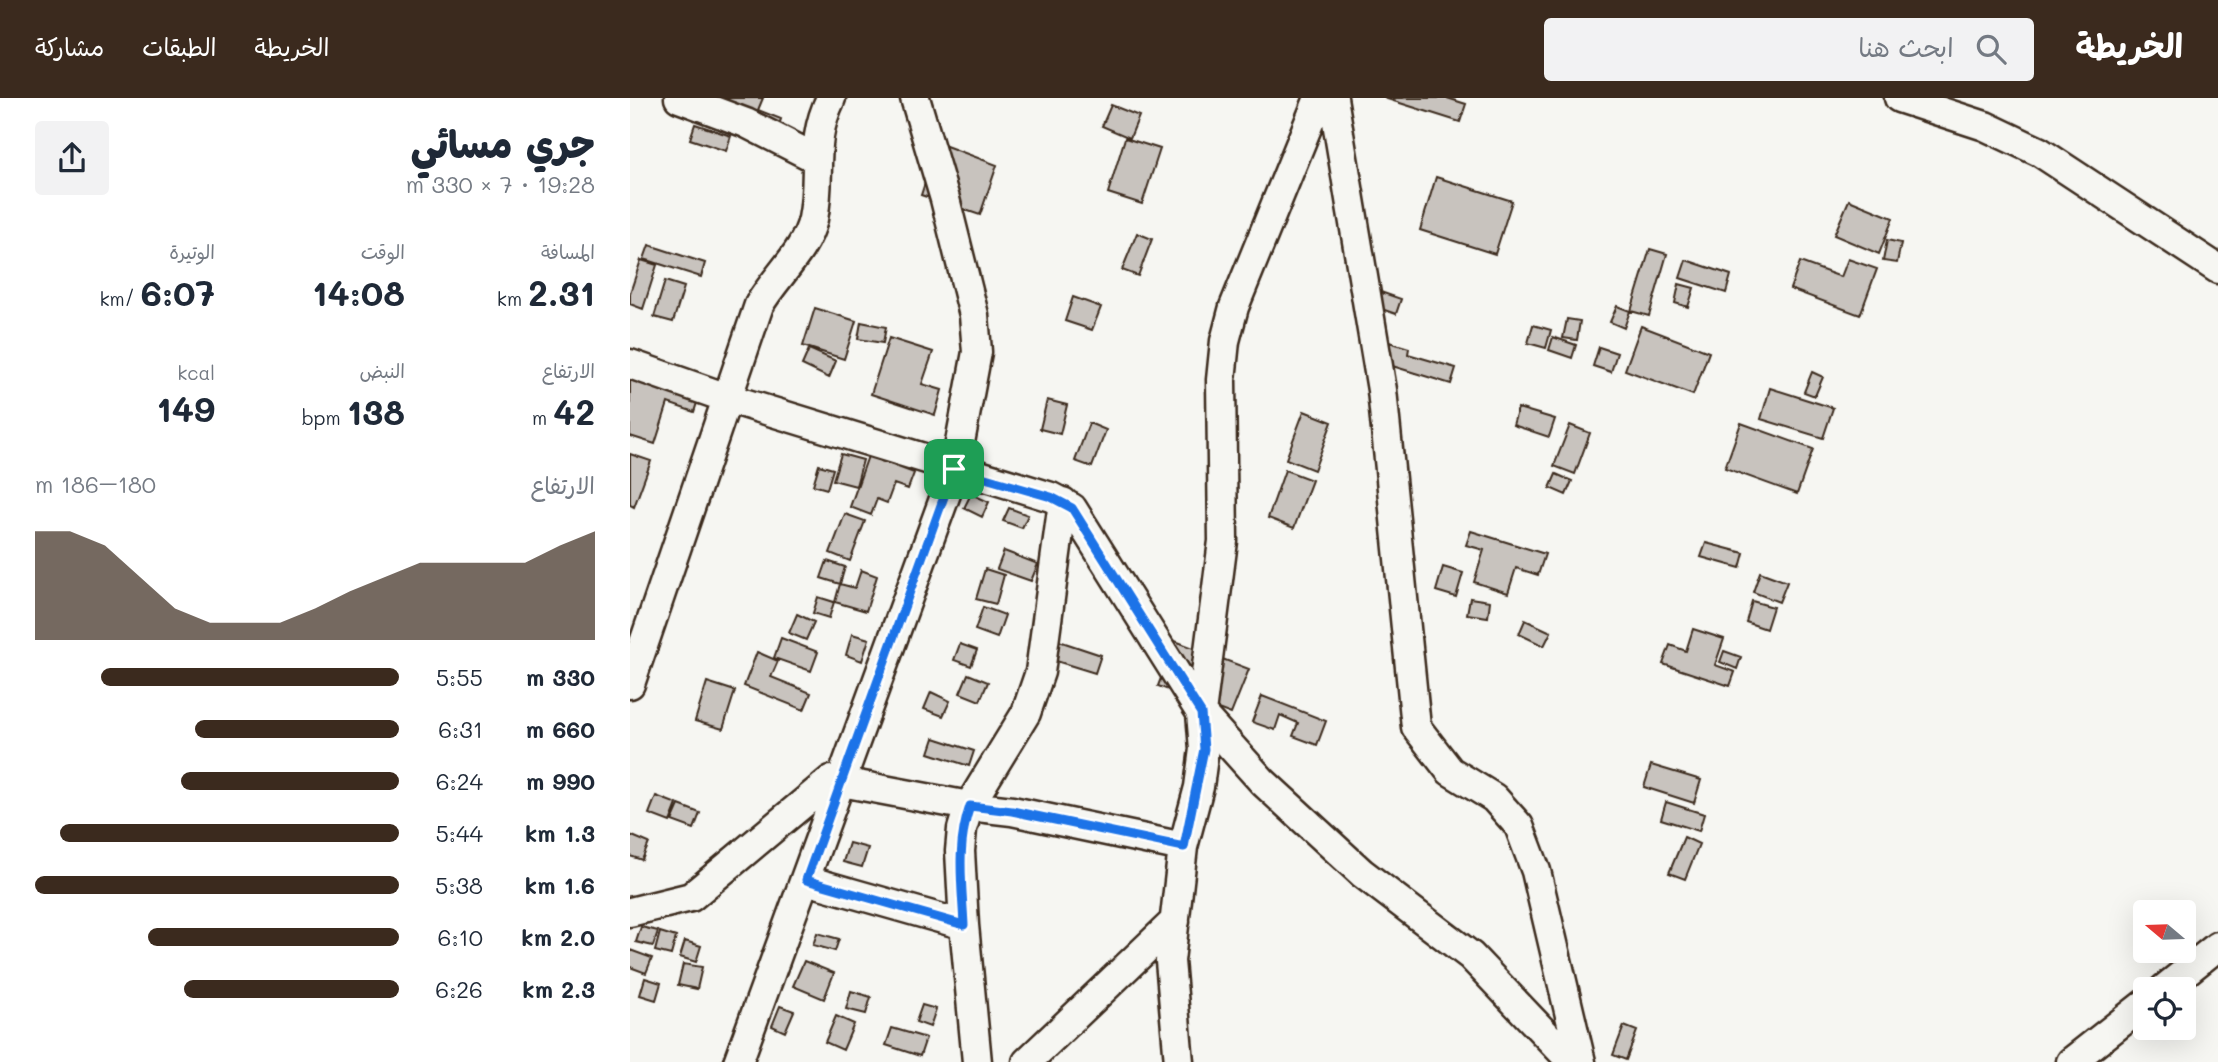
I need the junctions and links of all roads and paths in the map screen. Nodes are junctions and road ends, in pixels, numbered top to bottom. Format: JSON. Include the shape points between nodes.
{"nodes":[{"id":1,"x":679,"y":98,"type":"edge"},
{"id":2,"x":831,"y":98,"type":"edge"},
{"id":3,"x":915,"y":98,"type":"edge"},
{"id":4,"x":1319,"y":98,"type":"edge"},
{"id":5,"x":1333,"y":98,"type":"edge"},
{"id":6,"x":1899,"y":98,"type":"edge"},
{"id":7,"x":815,"y":158,"type":"junction"},
{"id":8,"x":2218,"y":269,"type":"edge"},
{"id":9,"x":630,"y":364,"type":"edge"},
{"id":10,"x":727,"y":398,"type":"junction"},
{"id":11,"x":954,"y":469,"type":"junction"},
{"id":12,"x":1063,"y":502,"type":"junction"},
{"id":13,"x":630,"y":684,"type":"edge"},
{"id":14,"x":1201,"y":713,"type":"junction"},
{"id":15,"x":844,"y":780,"type":"junction"},
{"id":16,"x":970,"y":806,"type":"junction"},
{"id":17,"x":1184,"y":847,"type":"junction"},
{"id":18,"x":806,"y":880,"type":"junction"},
{"id":19,"x":630,"y":912,"type":"edge"},
{"id":20,"x":1175,"y":921,"type":"junction"},
{"id":21,"x":964,"y":925,"type":"junction"},
{"id":22,"x":2218,"y":946,"type":"edge"},
{"id":23,"x":2179,"y":977,"type":"edge"},
{"id":24,"x":2133,"y":1013,"type":"edge"},
{"id":25,"x":738,"y":1062,"type":"edge"},
{"id":26,"x":977,"y":1062,"type":"edge"},
{"id":27,"x":1027,"y":1062,"type":"edge"},
{"id":28,"x":1179,"y":1062,"type":"edge"},
{"id":29,"x":1572,"y":1062,"type":"edge"},
{"id":30,"x":1581,"y":1062,"type":"edge"},
{"id":31,"x":2071,"y":1062,"type":"edge"}],
"edges":[{"from":1,"to":7,"type":"street","via":[[746,122]]},
{"from":2,"to":7,"type":"street","via":[[817,132]]},
{"from":3,"to":11,"type":"street","via":[[974,315],[977,352]]},
{"from":4,"to":14,"type":"street","via":[[1234,307],[1225,341],[1221,380],[1223,541]]},
{"from":5,"to":30,"type":"street","via":[[1382,390],[1416,727],[1450,771],[1494,799],[1519,826],[1536,871]]},
{"from":6,"to":8,"type":"street","via":[[1985,126],[2040,152]]},
{"from":7,"to":10,"type":"street","via":[[812,221],[801,246],[759,305]]},
{"from":9,"to":10,"type":"street"},
{"from":10,"to":11,"type":"street"},
{"from":10,"to":13,"type":"street"},
{"from":11,"to":12,"type":"street"},
{"from":11,"to":15,"type":"street"},
{"from":12,"to":14,"type":"street","via":[[1072,508]]},
{"from":12,"to":16,"type":"street","via":[[1035,694]]},
{"from":14,"to":17,"type":"street","via":[[1204,749]]},
{"from":14,"to":29,"type":"street","via":[[1264,782],[1362,873],[1471,956]]},
{"from":15,"to":16,"type":"street"},
{"from":15,"to":18,"type":"street"},
{"from":15,"to":19,"type":"street","via":[[831,780],[817,788],[691,897]]},
{"from":16,"to":17,"type":"street"},
{"from":16,"to":21,"type":"street","via":[[960,851]]},
{"from":17,"to":20,"type":"street"},
{"from":18,"to":21,"type":"street"},
{"from":18,"to":25,"type":"street"},
{"from":20,"to":27,"type":"street"},
{"from":20,"to":28,"type":"street","via":[[1170,961]]},
{"from":21,"to":26,"type":"street"},
{"from":22,"to":23,"type":"street"},
{"from":24,"to":31,"type":"street"}]}
